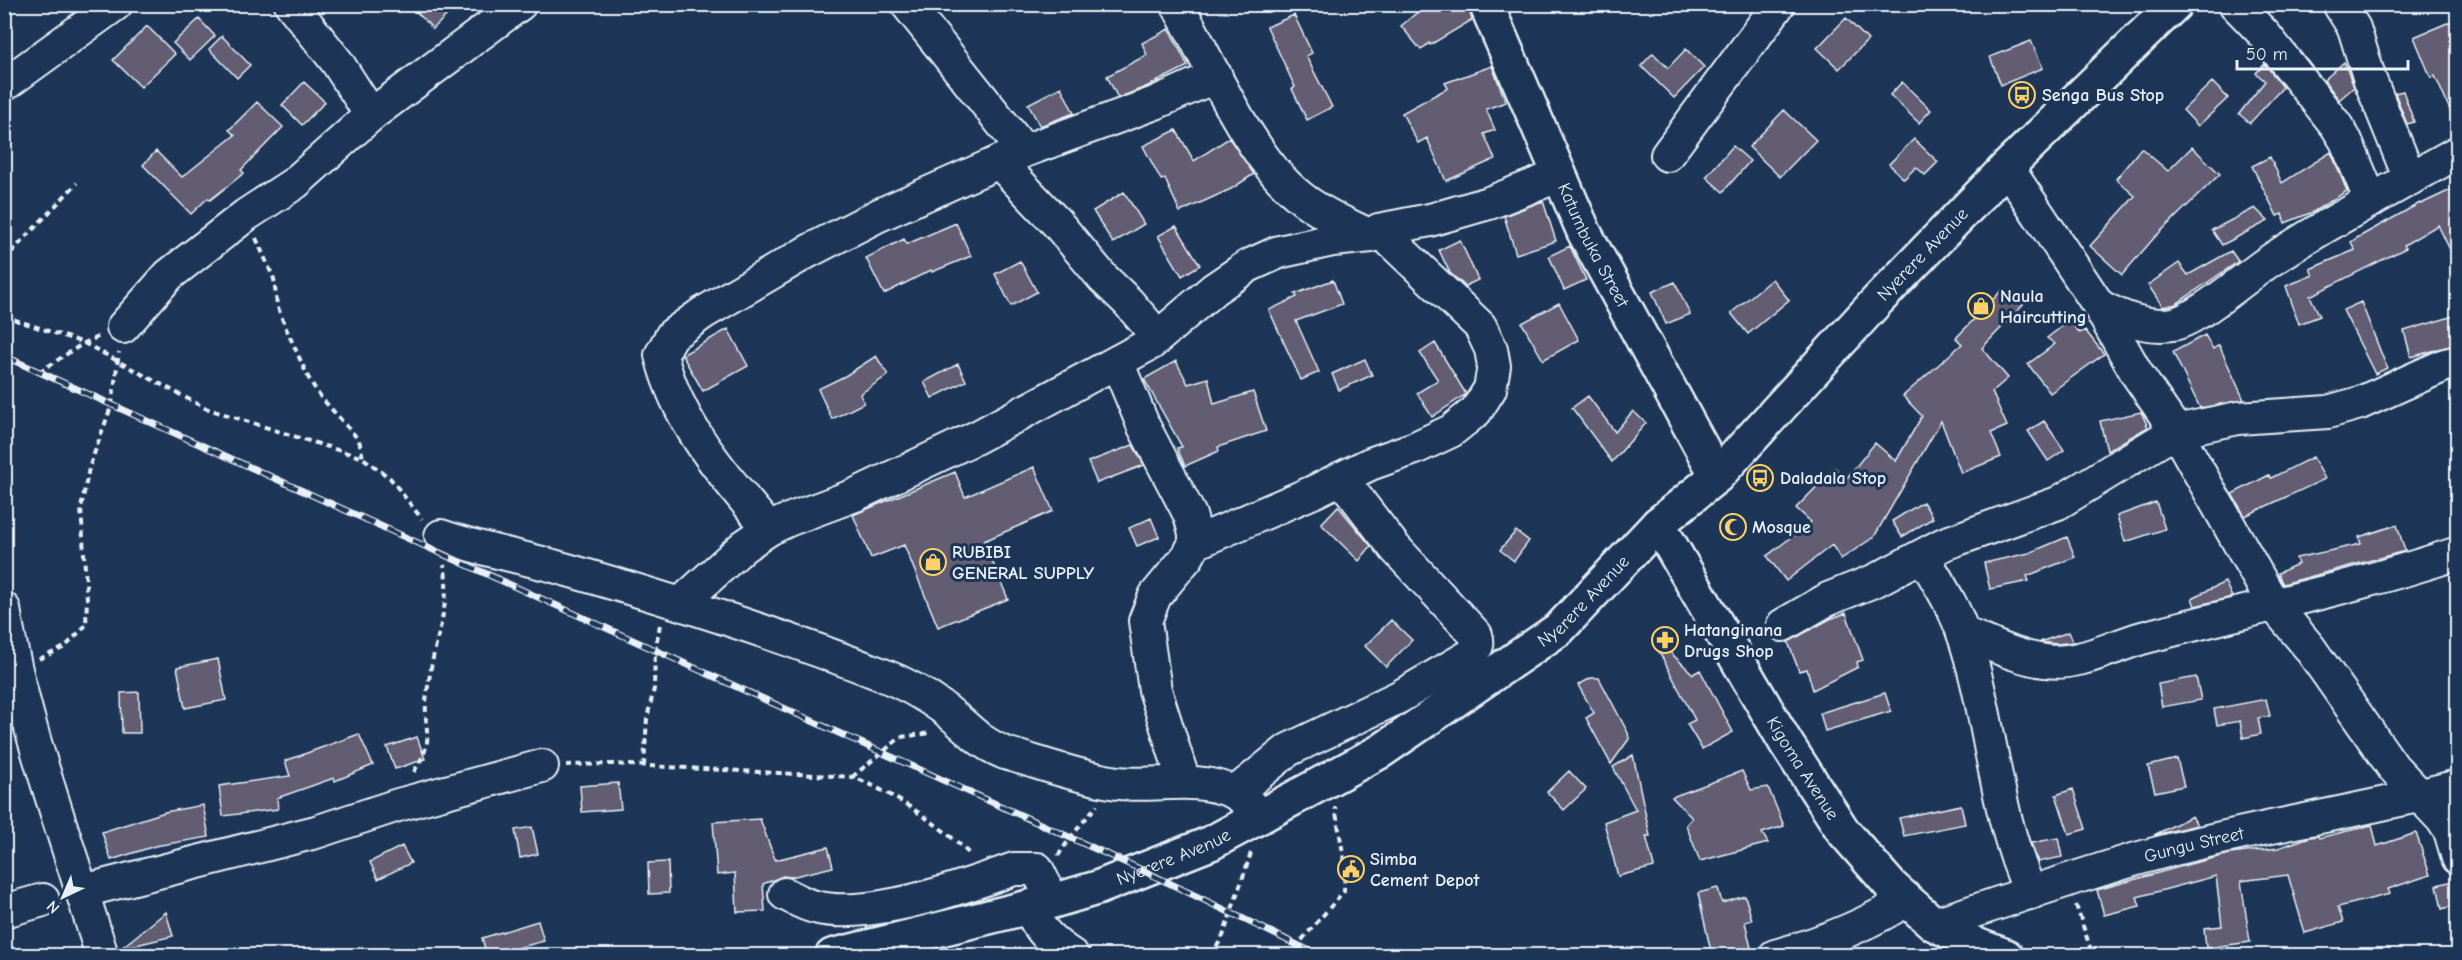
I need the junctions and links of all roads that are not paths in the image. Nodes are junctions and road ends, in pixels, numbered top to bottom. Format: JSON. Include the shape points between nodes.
{"nodes":[{"id":1,"x":116,"y":4,"type":"edge"},
{"id":2,"x":291,"y":4,"type":"edge"},
{"id":3,"x":520,"y":4,"type":"edge"},
{"id":4,"x":908,"y":4,"type":"edge"},
{"id":5,"x":1177,"y":4,"type":"edge"},
{"id":6,"x":1486,"y":4,"type":"edge"},
{"id":7,"x":1779,"y":4,"type":"edge"},
{"id":8,"x":2175,"y":4,"type":"edge"},
{"id":9,"x":2235,"y":4,"type":"edge"},
{"id":10,"x":2339,"y":4,"type":"edge"},
{"id":11,"x":1216,"y":76,"type":"junction"},
{"id":12,"x":4,"y":85,"type":"edge"},
{"id":13,"x":371,"y":115,"type":"junction"},
{"id":14,"x":2457,"y":152,"type":"edge"},
{"id":15,"x":1667,"y":155,"type":"dead end"},
{"id":16,"x":1011,"y":157,"type":"junction"},
{"id":17,"x":2007,"y":167,"type":"junction"},
{"id":18,"x":1560,"y":175,"type":"junction"},
{"id":19,"x":2410,"y":179,"type":"junction"},
{"id":20,"x":2371,"y":201,"type":"junction"},
{"id":21,"x":1375,"y":233,"type":"junction"},
{"id":22,"x":2099,"y":306,"type":"junction"},
{"id":23,"x":123,"y":327,"type":"road end"},
{"id":24,"x":1158,"y":337,"type":"junction"},
{"id":25,"x":1117,"y":362,"type":"junction"},
{"id":26,"x":2457,"y":362,"type":"edge"},
{"id":27,"x":2176,"y":431,"type":"junction"},
{"id":28,"x":1717,"y":477,"type":"junction"},
{"id":29,"x":1341,"y":478,"type":"junction"},
{"id":30,"x":1658,"y":524,"type":"junction"},
{"id":31,"x":769,"y":529,"type":"junction"},
{"id":32,"x":441,"y":536,"type":"road end"},
{"id":33,"x":1195,"y":543,"type":"junction"},
{"id":34,"x":2457,"y":553,"type":"edge"},
{"id":35,"x":1923,"y":556,"type":"junction"},
{"id":36,"x":674,"y":601,"type":"junction"},
{"id":37,"x":2274,"y":605,"type":"junction"},
{"id":38,"x":4,"y":609,"type":"edge"},
{"id":39,"x":1783,"y":625,"type":"dead end"},
{"id":40,"x":1963,"y":633,"type":"junction"},
{"id":41,"x":542,"y":766,"type":"road end"},
{"id":42,"x":1184,"y":782,"type":"junction"},
{"id":43,"x":2457,"y":786,"type":"edge"},
{"id":44,"x":1235,"y":793,"type":"junction"},
{"id":45,"x":2422,"y":796,"type":"junction"},
{"id":46,"x":1261,"y":816,"type":"junction"},
{"id":47,"x":2457,"y":858,"type":"edge"},
{"id":48,"x":83,"y":891,"type":"junction"},
{"id":49,"x":2031,"y":892,"type":"junction"},
{"id":50,"x":785,"y":894,"type":"dead end"},
{"id":51,"x":43,"y":900,"type":"dead end"},
{"id":52,"x":1906,"y":900,"type":"junction"},
{"id":53,"x":1041,"y":904,"type":"junction"},
{"id":54,"x":4,"y":911,"type":"edge"},
{"id":55,"x":1934,"y":924,"type":"junction"},
{"id":56,"x":102,"y":956,"type":"edge"},
{"id":57,"x":832,"y":956,"type":"edge"},
{"id":58,"x":1073,"y":956,"type":"edge"},
{"id":59,"x":1774,"y":956,"type":"edge"},
{"id":60,"x":2006,"y":956,"type":"edge"}],
"edges":[{"from":1,"to":12,"type":"street"},
{"from":2,"to":13,"type":"street","via":[[337,62]]},
{"from":3,"to":13,"type":"street"},
{"from":4,"to":16,"type":"street"},
{"from":5,"to":11,"type":"street"},
{"from":6,"to":18,"type":"main road","name":"Katumbuka Street"},
{"from":7,"to":15,"type":"street"},
{"from":8,"to":17,"type":"main road","name":"Nyerere Avenue"},
{"from":9,"to":20,"type":"street","via":[[2264,34],[2336,125]]},
{"from":10,"to":19,"type":"street","via":[[2354,28],[2370,81]]},
{"from":11,"to":16,"type":"street"},
{"from":11,"to":21,"type":"street","via":[[1259,150],[1288,187],[1301,199]]},
{"from":13,"to":23,"type":"street","via":[[296,183],[246,215],[169,275]]},
{"from":14,"to":19,"type":"street"},
{"from":16,"to":24,"type":"street","via":[[1057,223]]},
{"from":16,"to":31,"type":"street","via":[[879,215],[807,252],[703,313],[672,335],[664,346],[661,355],[666,376],[693,433]]},
{"from":17,"to":22,"type":"street"},
{"from":17,"to":28,"type":"main road","name":"Nyerere Avenue","via":[[1878,300]]},
{"from":18,"to":21,"type":"street","via":[[1489,202]]},
{"from":18,"to":28,"type":"main road","name":"Katumbuka Street","via":[[1584,232]]},
{"from":19,"to":20,"type":"street"},
{"from":20,"to":22,"type":"street","via":[[2268,262],[2198,313],[2175,324],[2127,320]]},
{"from":21,"to":24,"type":"street","via":[[1279,252],[1214,289]]},
{"from":21,"to":29,"type":"street","via":[[1480,326],[1494,366],[1490,389],[1476,411],[1451,431]]},
{"from":22,"to":27,"type":"street"},
{"from":24,"to":25,"type":"street"},
{"from":25,"to":31,"type":"street","via":[[977,437],[855,495]]},
{"from":25,"to":33,"type":"street","via":[[1144,427],[1190,515]]},
{"from":26,"to":27,"type":"street","via":[[2360,403],[2328,412],[2238,418]]},
{"from":27,"to":35,"type":"street","via":[[2058,503],[1944,544]]},
{"from":27,"to":37,"type":"street"},
{"from":28,"to":30,"type":"main road","name":"Nyerere Avenue"},
{"from":29,"to":33,"type":"street"},
{"from":29,"to":44,"type":"street","via":[[1410,565],[1476,635],[1477,648],[1399,698],[1287,750]]},
{"from":30,"to":46,"type":"main road","name":"Nyerere Avenue","via":[[1559,629],[1381,751]]},
{"from":30,"to":52,"type":"main road","name":"Kigoma Avenue","via":[[1786,743],[1843,831]]},
{"from":31,"to":36,"type":"street"},
{"from":32,"to":36,"type":"street"},
{"from":33,"to":42,"type":"street","via":[[1155,596],[1145,621],[1155,690]]},
{"from":34,"to":37,"type":"street"},
{"from":35,"to":39,"type":"street","via":[[1828,599]]},
{"from":35,"to":40,"type":"street"},
{"from":36,"to":42,"type":"street","via":[[885,676],[944,709],[989,747],[1117,783],[1146,786]]},
{"from":37,"to":40,"type":"street","via":[[2079,658],[2046,662]]},
{"from":37,"to":45,"type":"street","via":[[2309,647],[2393,767]]},
{"from":38,"to":48,"type":"street","via":[[51,793]]},
{"from":40,"to":49,"type":"street","via":[[2011,843]]},
{"from":41,"to":48,"type":"street","via":[[316,832]]},
{"from":42,"to":44,"type":"street"},
{"from":43,"to":45,"type":"street","name":"Gungu Street"},
{"from":44,"to":46,"type":"street"},
{"from":45,"to":47,"type":"street","via":[[2450,831]]},
{"from":45,"to":49,"type":"street","name":"Gungu Street","via":[[2146,856]]},
{"from":46,"to":53,"type":"main road","name":"Nyerere Avenue","via":[[1211,843],[1096,888]]},
{"from":48,"to":56,"type":"street"},
{"from":49,"to":55,"type":"street","name":"Gungu Street"},
{"from":50,"to":53,"type":"street","via":[[815,907],[846,911],[899,903],[1014,869],[1037,869]]},
{"from":51,"to":54,"type":"street"},
{"from":52,"to":55,"type":"main road","name":"Kigoma Avenue"},
{"from":52,"to":59,"type":"street","via":[[1855,929]]},
{"from":53,"to":57,"type":"main road","name":"Nyerere Avenue"},
{"from":53,"to":58,"type":"street","via":[[1046,937]]},
{"from":55,"to":60,"type":"main road","name":"Kigoma Avenue"}]}
